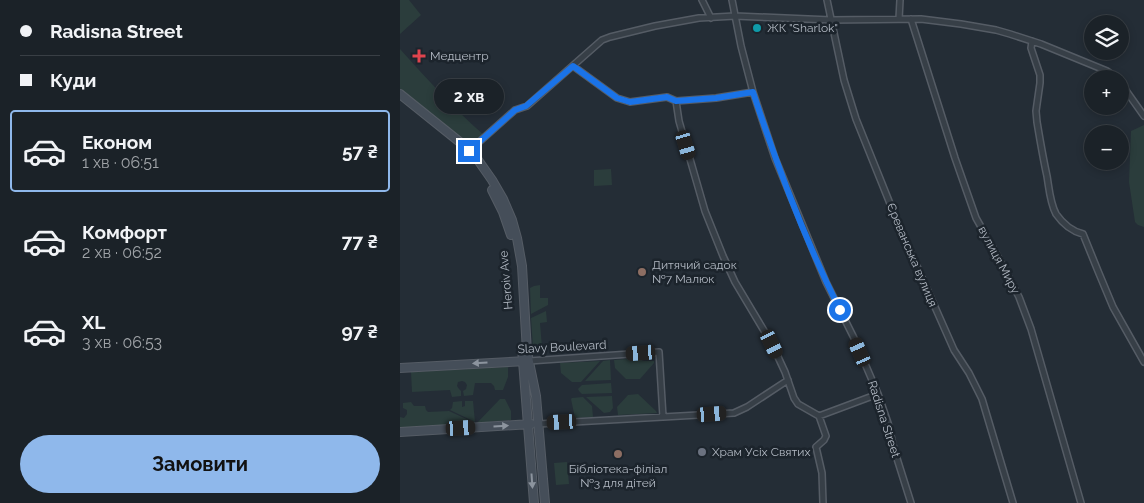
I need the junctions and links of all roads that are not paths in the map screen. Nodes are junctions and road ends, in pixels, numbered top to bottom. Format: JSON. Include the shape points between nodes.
{"nodes":[{"id":1,"x":702,"y":0,"type":"edge"},
{"id":2,"x":732,"y":0,"type":"edge"},
{"id":3,"x":827,"y":0,"type":"edge"},
{"id":4,"x":900,"y":0,"type":"edge"},
{"id":5,"x":735,"y":16,"type":"junction"},
{"id":6,"x":711,"y":18,"type":"junction"},
{"id":7,"x":899,"y":19,"type":"junction"},
{"id":8,"x":910,"y":19,"type":"junction"},
{"id":9,"x":831,"y":20,"type":"junction"},
{"id":10,"x":1032,"y":41,"type":"junction"},
{"id":11,"x":573,"y":66,"type":"junction"},
{"id":12,"x":1104,"y":70,"type":"edge"},
{"id":13,"x":753,"y":92,"type":"junction"},
{"id":14,"x":400,"y":94,"type":"edge"},
{"id":15,"x":1129,"y":95,"type":"edge"},
{"id":16,"x":400,"y":100,"type":"edge"},
{"id":17,"x":676,"y":101,"type":"junction"},
{"id":18,"x":1144,"y":116,"type":"edge"},
{"id":19,"x":469,"y":151,"type":"junction"},
{"id":20,"x":526,"y":361,"type":"junction"},
{"id":21,"x":1144,"y":362,"type":"edge"},
{"id":22,"x":400,"y":368,"type":"edge"},
{"id":23,"x":788,"y":380,"type":"junction"},
{"id":24,"x":878,"y":394,"type":"junction"},
{"id":25,"x":819,"y":416,"type":"junction"},
{"id":26,"x":663,"y":417,"type":"junction"},
{"id":27,"x":528,"y":424,"type":"junction"},
{"id":28,"x":538,"y":424,"type":"junction"},
{"id":29,"x":400,"y":432,"type":"edge"},
{"id":30,"x":534,"y":503,"type":"edge"},
{"id":31,"x":544,"y":503,"type":"edge"},
{"id":32,"x":823,"y":503,"type":"edge"},
{"id":33,"x":911,"y":503,"type":"edge"},
{"id":34,"x":1013,"y":503,"type":"edge"},
{"id":35,"x":1081,"y":503,"type":"edge"}],
"edges":[{"from":1,"to":6,"type":"street"},
{"from":2,"to":5,"type":"street","name":"Radisna Street"},
{"from":3,"to":9,"type":"street","name":"Єреванська вулиця"},
{"from":4,"to":7,"type":"street"},
{"from":5,"to":6,"type":"street"},
{"from":5,"to":9,"type":"street"},
{"from":5,"to":13,"type":"street","name":"Radisna Street"},
{"from":6,"to":11,"type":"street","via":[[610,37]]},
{"from":7,"to":8,"type":"street"},
{"from":7,"to":9,"type":"street"},
{"from":8,"to":10,"type":"street","via":[[996,30]]},
{"from":8,"to":35,"type":"street","name":"вулиця Миру","via":[[976,218],[1032,328]]},
{"from":9,"to":34,"type":"street","name":"Єреванська вулиця","via":[[856,119],[954,350],[982,399]]},
{"from":10,"to":12,"type":"street"},
{"from":10,"to":21,"type":"street","via":[[1031,48],[1040,74],[1037,122],[1054,209],[1067,227],[1084,234],[1113,306]]},
{"from":11,"to":17,"type":"street","via":[[617,98],[630,102],[667,97]]},
{"from":11,"to":19,"type":"street","via":[[526,106],[515,110]]},
{"from":13,"to":17,"type":"street"},
{"from":13,"to":24,"type":"street","name":"Radisna Street","via":[[775,158],[819,266]]},
{"from":14,"to":19,"type":"main road","name":"Heroiv Ave"},
{"from":15,"to":18,"type":"street"},
{"from":16,"to":20,"type":"main road","name":"Heroiv Ave","via":[[466,154],[500,205],[514,246]]},
{"from":17,"to":23,"type":"street","via":[[711,227]]},
{"from":19,"to":20,"type":"main road","name":"Heroiv Ave","via":[[503,199],[515,231],[522,266]]},
{"from":20,"to":22,"type":"main road","name":"Slavy Boulevard","one_way":true},
{"from":20,"to":26,"type":"street","name":"Slavy Boulevard","via":[[659,352]]},
{"from":20,"to":27,"type":"main road","name":"Heroiv Ave"},
{"from":20,"to":28,"type":"main road","name":"Heroiv Ave","via":[[536,396]]},
{"from":23,"to":25,"type":"street","via":[[798,404]]},
{"from":23,"to":26,"type":"street","via":[[734,413]]},
{"from":24,"to":25,"type":"street"},
{"from":24,"to":33,"type":"street","name":"Radisna Street"},
{"from":25,"to":32,"type":"street","via":[[826,436],[816,447],[822,473]]},
{"from":26,"to":28,"type":"street"},
{"from":27,"to":28,"type":"main road"},
{"from":29,"to":27,"type":"main road","one_way":true},
{"from":27,"to":30,"type":"main road","name":"Heroiv Ave","one_way":true},
{"from":28,"to":31,"type":"main road","name":"Heroiv Ave"}]}
